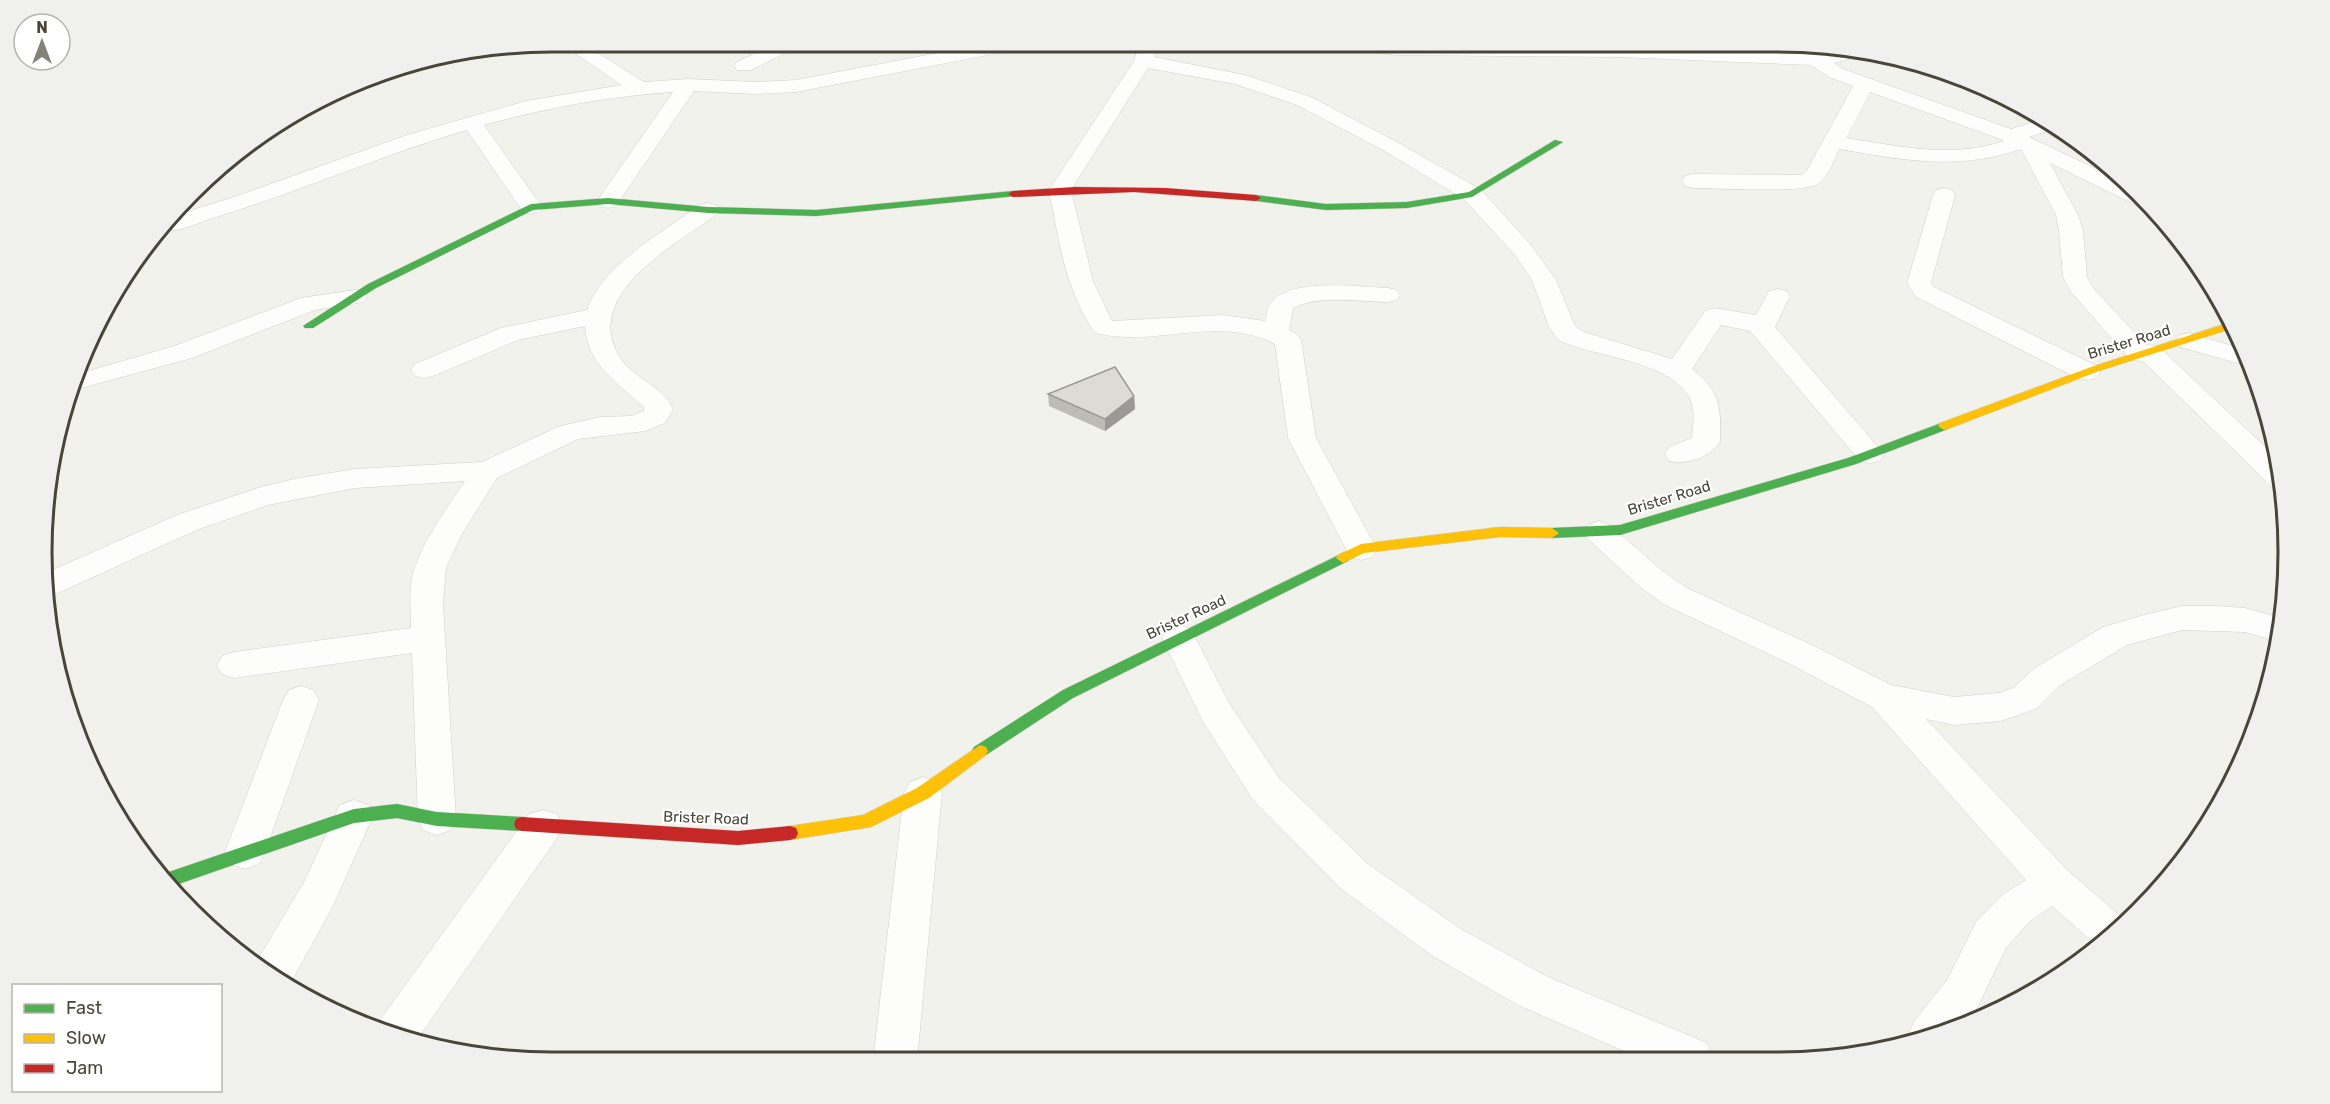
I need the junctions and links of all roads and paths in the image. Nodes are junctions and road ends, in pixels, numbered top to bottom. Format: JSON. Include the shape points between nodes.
{"nodes":[{"id":1,"x":583,"y":52,"type":"edge"},
{"id":2,"x":760,"y":52,"type":"edge"},
{"id":3,"x":972,"y":52,"type":"edge"},
{"id":4,"x":1145,"y":52,"type":"edge"},
{"id":5,"x":1149,"y":52,"type":"edge"},
{"id":6,"x":1812,"y":54,"type":"edge"},
{"id":7,"x":1864,"y":84,"type":"junction"},
{"id":8,"x":687,"y":85,"type":"junction"},
{"id":9,"x":640,"y":88,"type":"junction"},
{"id":10,"x":754,"y":88,"type":"junction"},
{"id":11,"x":471,"y":122,"type":"junction"},
{"id":12,"x":2031,"y":135,"type":"edge"},
{"id":13,"x":2053,"y":135,"type":"edge"},
{"id":14,"x":1558,"y":142,"type":"dead end"},
{"id":15,"x":1833,"y":142,"type":"junction"},
{"id":16,"x":1693,"y":181,"type":"dead end"},
{"id":17,"x":2114,"y":183,"type":"edge"},
{"id":18,"x":1060,"y":189,"type":"junction"},
{"id":19,"x":1472,"y":194,"type":"junction"},
{"id":20,"x":1944,"y":195,"type":"dead end"},
{"id":21,"x":608,"y":201,"type":"junction"},
{"id":22,"x":531,"y":207,"type":"junction"},
{"id":23,"x":708,"y":210,"type":"junction"},
{"id":24,"x":177,"y":222,"type":"edge"},
{"id":25,"x":1388,"y":295,"type":"dead end"},
{"id":26,"x":1778,"y":296,"type":"dead end"},
{"id":27,"x":355,"y":297,"type":"junction"},
{"id":28,"x":599,"y":315,"type":"junction"},
{"id":29,"x":1758,"y":324,"type":"junction"},
{"id":30,"x":309,"y":326,"type":"dead end"},
{"id":31,"x":2224,"y":328,"type":"edge"},
{"id":32,"x":1276,"y":331,"type":"junction"},
{"id":33,"x":2189,"y":341,"type":"junction"},
{"id":34,"x":2145,"y":353,"type":"junction"},
{"id":35,"x":2237,"y":356,"type":"edge"},
{"id":36,"x":1674,"y":368,"type":"junction"},
{"id":37,"x":424,"y":370,"type":"dead end"},
{"id":38,"x":2087,"y":372,"type":"junction"},
{"id":39,"x":83,"y":381,"type":"edge"},
{"id":40,"x":1679,"y":454,"type":"dead end"},
{"id":41,"x":1870,"y":454,"type":"junction"},
{"id":42,"x":2270,"y":469,"type":"edge"},
{"id":43,"x":486,"y":471,"type":"junction"},
{"id":44,"x":1599,"y":532,"type":"junction"},
{"id":45,"x":1361,"y":549,"type":"junction"},
{"id":46,"x":54,"y":583,"type":"edge"},
{"id":47,"x":2271,"y":628,"type":"edge"},
{"id":48,"x":428,"y":638,"type":"junction"},
{"id":49,"x":1179,"y":638,"type":"junction"},
{"id":50,"x":234,"y":665,"type":"dead end"},
{"id":51,"x":1884,"y":697,"type":"junction"},
{"id":52,"x":301,"y":700,"type":"dead end"},
{"id":53,"x":923,"y":793,"type":"junction"},
{"id":54,"x":354,"y":816,"type":"junction"},
{"id":55,"x":437,"y":819,"type":"junction"},
{"id":56,"x":543,"y":825,"type":"junction"},
{"id":57,"x":245,"y":852,"type":"junction"},
{"id":58,"x":174,"y":878,"type":"edge"},
{"id":59,"x":2054,"y":883,"type":"junction"},
{"id":60,"x":2107,"y":928,"type":"edge"},
{"id":61,"x":276,"y":968,"type":"edge"},
{"id":62,"x":1937,"y":1025,"type":"edge"},
{"id":63,"x":400,"y":1028,"type":"edge"},
{"id":64,"x":896,"y":1052,"type":"edge"},
{"id":65,"x":1676,"y":1052,"type":"edge"}],
"edges":[{"from":1,"to":9,"type":"street"},
{"from":2,"to":10,"type":"street","via":[[740,58]]},
{"from":3,"to":10,"type":"street","via":[[796,86]]},
{"from":4,"to":18,"type":"street"},
{"from":5,"to":19,"type":"street","via":[[1304,101],[1388,144]]},
{"from":6,"to":7,"type":"street","via":[[1836,73]]},
{"from":7,"to":12,"type":"street"},
{"from":7,"to":15,"type":"street"},
{"from":8,"to":9,"type":"street"},
{"from":8,"to":10,"type":"street"},
{"from":8,"to":21,"type":"street"},
{"from":9,"to":11,"type":"street","via":[[526,107]]},
{"from":11,"to":22,"type":"street"},
{"from":11,"to":24,"type":"street"},
{"from":12,"to":13,"type":"street"},
{"from":12,"to":15,"type":"street","via":[[1990,153],[1958,156]]},
{"from":12,"to":17,"type":"street"},
{"from":12,"to":34,"type":"street","via":[[2072,231],[2075,277],[2083,292]]},
{"from":14,"to":19,"type":"street"},
{"from":15,"to":16,"type":"street","via":[[1809,180]]},
{"from":18,"to":19,"type":"street","via":[[1179,190],[1362,208]]},
{"from":18,"to":23,"type":"street","via":[[816,213]]},
{"from":18,"to":32,"type":"street","via":[[1085,298],[1104,328],[1134,330],[1215,324]]},
{"from":19,"to":36,"type":"street","via":[[1523,250],[1544,280],[1567,334]]},
{"from":20,"to":38,"type":"street","via":[[1919,283],[1924,292]]},
{"from":21,"to":22,"type":"street"},
{"from":21,"to":23,"type":"street"},
{"from":22,"to":27,"type":"street"},
{"from":23,"to":28,"type":"street","via":[[624,274],[600,306]]},
{"from":25,"to":32,"type":"street","via":[[1294,298],[1281,306]]},
{"from":26,"to":29,"type":"street","via":[[1765,322]]},
{"from":27,"to":30,"type":"street"},
{"from":27,"to":39,"type":"street","via":[[310,303],[191,349]]},
{"from":28,"to":37,"type":"street","via":[[510,334]]},
{"from":28,"to":43,"type":"street","via":[[600,341],[609,362],[656,403],[659,410],[655,417],[635,425],[570,432]]},
{"from":29,"to":36,"type":"street","via":[[1714,316],[1682,366]]},
{"from":29,"to":41,"type":"street"},
{"from":31,"to":33,"type":"street","name":"Brister Road"},
{"from":32,"to":45,"type":"street","via":[[1288,340],[1302,438]]},
{"from":33,"to":34,"type":"street","name":"Brister Road"},
{"from":33,"to":35,"type":"street"},
{"from":34,"to":38,"type":"street","name":"Brister Road"},
{"from":34,"to":42,"type":"street"},
{"from":36,"to":40,"type":"street","via":[[1699,387],[1707,407],[1706,442]]},
{"from":38,"to":41,"type":"street","name":"Brister Road"},
{"from":41,"to":44,"type":"street","name":"Brister Road","via":[[1620,530]]},
{"from":43,"to":46,"type":"street","via":[[335,481],[259,498],[192,519]]},
{"from":43,"to":48,"type":"street","via":[[430,568]]},
{"from":44,"to":45,"type":"street","name":"Brister Road","via":[[1500,532]]},
{"from":44,"to":51,"type":"street","via":[[1631,563],[1675,596]]},
{"from":45,"to":49,"type":"street","name":"Brister Road"},
{"from":47,"to":51,"type":"street","via":[[2217,618],[2182,618],[2144,627],[2115,636],[2047,677],[2025,698],[2000,707],[1954,711]]},
{"from":48,"to":50,"type":"street"},
{"from":48,"to":55,"type":"street"},
{"from":49,"to":53,"type":"street","name":"Brister Road","via":[[1068,694]]},
{"from":49,"to":65,"type":"street","via":[[1216,711],[1266,789],[1354,876],[1446,942],[1533,991]]},
{"from":51,"to":59,"type":"street"},
{"from":52,"to":57,"type":"street"},
{"from":53,"to":56,"type":"street","name":"Brister Road","via":[[865,822],[749,837]]},
{"from":53,"to":64,"type":"street"},
{"from":54,"to":55,"type":"street","name":"Brister Road","via":[[397,811]]},
{"from":54,"to":57,"type":"street","name":"Brister Road"},
{"from":54,"to":61,"type":"street","via":[[318,896]]},
{"from":55,"to":56,"type":"street","name":"Brister Road"},
{"from":56,"to":63,"type":"street"},
{"from":57,"to":58,"type":"street","name":"Brister Road"},
{"from":59,"to":60,"type":"street"},
{"from":59,"to":62,"type":"street","via":[[2016,908],[1991,935],[1962,994]]}]}
